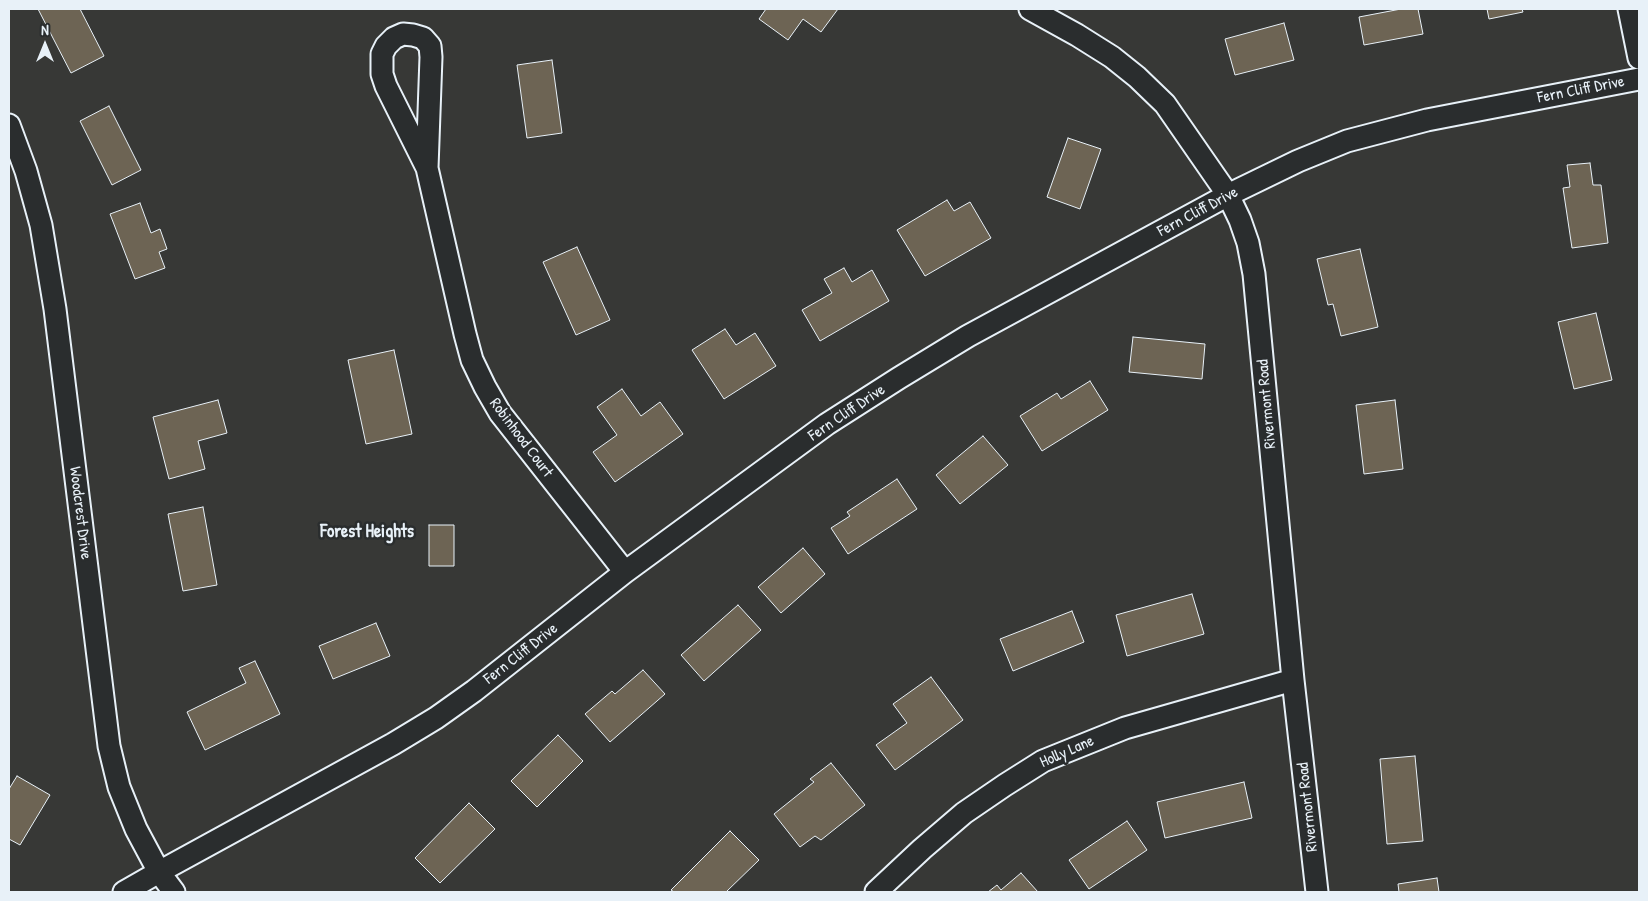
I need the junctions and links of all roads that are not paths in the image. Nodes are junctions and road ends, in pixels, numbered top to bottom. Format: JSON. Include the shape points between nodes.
{"nodes":[{"id":1,"x":1030,"y":9,"type":"edge"},
{"id":2,"x":1629,"y":9,"type":"edge"},
{"id":3,"x":1639,"y":58,"type":"edge"},
{"id":4,"x":1639,"y":79,"type":"edge"},
{"id":5,"x":9,"y":125,"type":"edge"},
{"id":6,"x":427,"y":168,"type":"junction"},
{"id":7,"x":1228,"y":195,"type":"junction"},
{"id":8,"x":625,"y":572,"type":"junction"},
{"id":9,"x":1293,"y":680,"type":"junction"},
{"id":10,"x":158,"y":872,"type":"junction"},
{"id":11,"x":124,"y":892,"type":"edge"},
{"id":12,"x":174,"y":892,"type":"edge"},
{"id":13,"x":876,"y":892,"type":"edge"},
{"id":14,"x":1317,"y":892,"type":"edge"}],
"edges":[{"from":1,"to":7,"type":"street","name":"Rivermont Road","via":[[1112,57],[1137,77],[1165,104]]},
{"from":2,"to":3,"type":"street"},
{"from":4,"to":7,"type":"street","name":"Fern Cliff Drive","via":[[1427,120],[1347,141]]},
{"from":5,"to":10,"type":"street","name":"Woodcrest Drive","via":[[41,225],[55,309],[109,746],[118,787]]},
{"from":6,"to":6,"type":"street","name":"Robinhood Court","via":[[430,46],[423,38],[403,34],[386,46],[382,54],[382,74]]},
{"from":6,"to":8,"type":"street","name":"Robinhood Court","via":[[465,334],[484,387],[500,413]]},
{"from":7,"to":8,"type":"street","name":"Fern Cliff Drive","via":[[968,336],[899,378],[827,424]]},
{"from":7,"to":9,"type":"street","name":"Rivermont Road","via":[[1248,243],[1254,274]]},
{"from":8,"to":10,"type":"street","name":"Fern Cliff Drive","via":[[436,718]]},
{"from":9,"to":13,"type":"street","name":"Holly Lane","via":[[1125,728],[1043,761],[964,813]]},
{"from":9,"to":14,"type":"street","name":"Rivermont Road"},
{"from":10,"to":11,"type":"street","name":"Fern Cliff Drive"},
{"from":10,"to":12,"type":"street","name":"Woodcrest Drive"}]}
